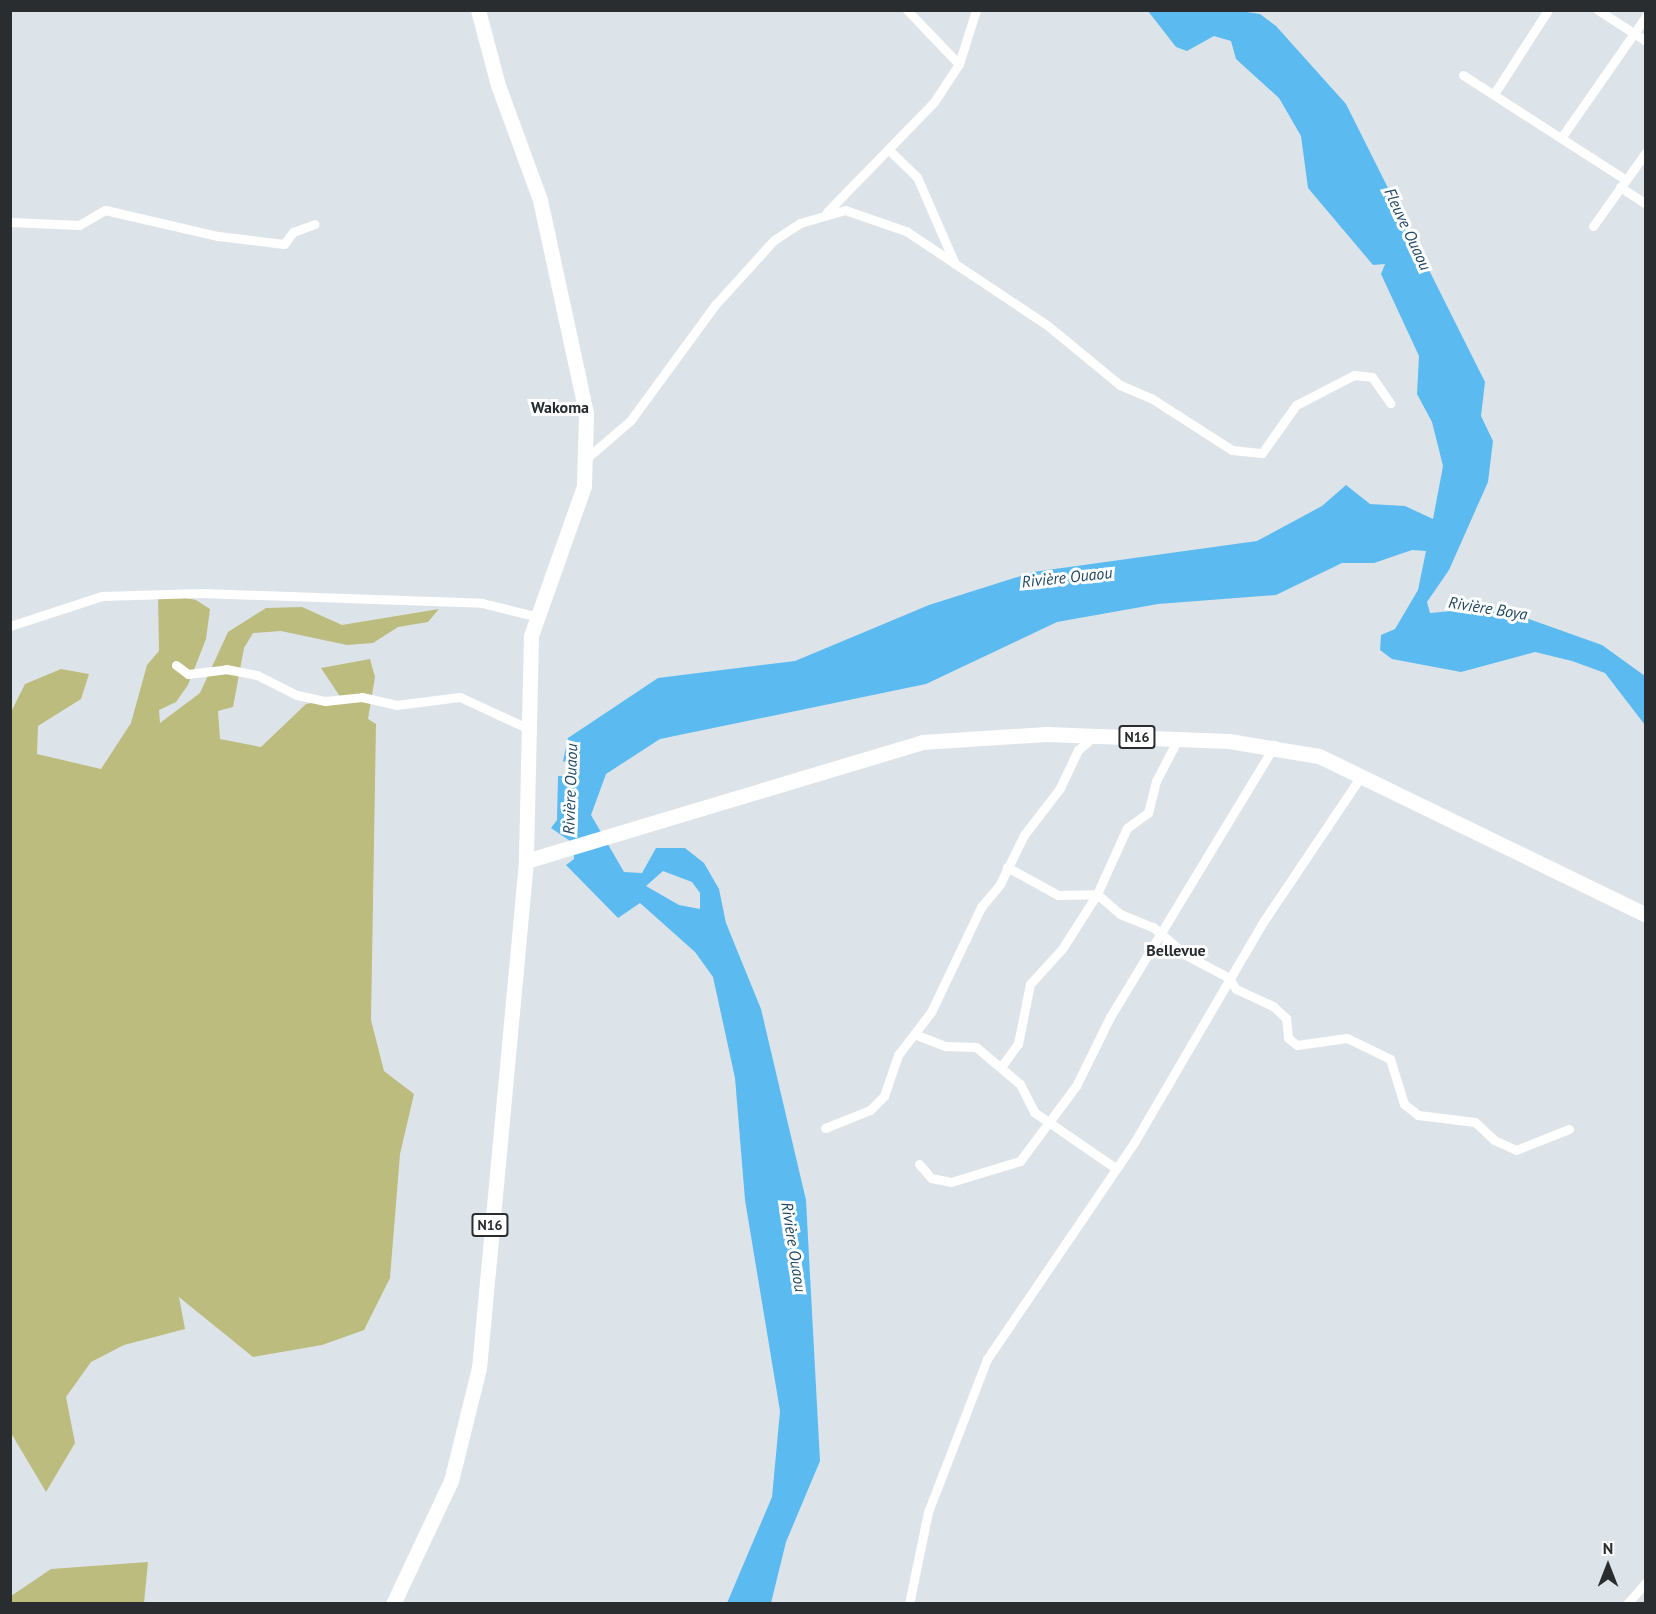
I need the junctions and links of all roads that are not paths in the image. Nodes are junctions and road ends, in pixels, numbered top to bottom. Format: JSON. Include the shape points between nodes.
{"nodes":[{"id":1,"x":478,"y":10,"type":"edge"},
{"id":2,"x":907,"y":10,"type":"edge"},
{"id":3,"x":976,"y":10,"type":"edge"},
{"id":4,"x":1548,"y":10,"type":"edge"},
{"id":5,"x":1598,"y":10,"type":"edge"},
{"id":6,"x":1646,"y":16,"type":"edge"},
{"id":7,"x":1634,"y":33,"type":"junction"},
{"id":8,"x":1646,"y":41,"type":"edge"},
{"id":9,"x":959,"y":64,"type":"junction"},
{"id":10,"x":1463,"y":75,"type":"dead end"},
{"id":11,"x":1494,"y":94,"type":"junction"},
{"id":12,"x":1561,"y":138,"type":"junction"},
{"id":13,"x":890,"y":151,"type":"junction"},
{"id":14,"x":1646,"y":152,"type":"edge"},
{"id":15,"x":1623,"y":184,"type":"junction"},
{"id":16,"x":1646,"y":204,"type":"edge"},
{"id":17,"x":827,"y":212,"type":"junction"},
{"id":18,"x":10,"y":222,"type":"edge"},
{"id":19,"x":315,"y":224,"type":"dead end"},
{"id":20,"x":1593,"y":226,"type":"dead end"},
{"id":21,"x":956,"y":265,"type":"junction"},
{"id":22,"x":1390,"y":404,"type":"dead end"},
{"id":23,"x":588,"y":458,"type":"junction"},
{"id":24,"x":535,"y":616,"type":"junction"},
{"id":25,"x":10,"y":626,"type":"edge"},
{"id":26,"x":176,"y":666,"type":"dead end"},
{"id":27,"x":531,"y":730,"type":"junction"},
{"id":28,"x":1095,"y":735,"type":"junction"},
{"id":29,"x":1178,"y":739,"type":"junction"},
{"id":30,"x":1275,"y":745,"type":"junction"},
{"id":31,"x":1361,"y":776,"type":"junction"},
{"id":32,"x":526,"y":861,"type":"junction"},
{"id":33,"x":1007,"y":867,"type":"junction"},
{"id":34,"x":1097,"y":894,"type":"junction"},
{"id":35,"x":1646,"y":915,"type":"edge"},
{"id":36,"x":1164,"y":934,"type":"junction"},
{"id":37,"x":1229,"y":978,"type":"junction"},
{"id":38,"x":914,"y":1034,"type":"junction"},
{"id":39,"x":1001,"y":1067,"type":"junction"},
{"id":40,"x":1053,"y":1121,"type":"junction"},
{"id":41,"x":825,"y":1128,"type":"dead end"},
{"id":42,"x":1569,"y":1129,"type":"dead end"},
{"id":43,"x":919,"y":1164,"type":"dead end"},
{"id":44,"x":1114,"y":1167,"type":"junction"},
{"id":45,"x":1646,"y":1582,"type":"edge"},
{"id":46,"x":393,"y":1604,"type":"edge"},
{"id":47,"x":909,"y":1604,"type":"edge"},
{"id":48,"x":1627,"y":1604,"type":"edge"}],
"edges":[{"from":1,"to":23,"type":"main road","name":"N16","via":[[498,86],[540,200],[562,309],[584,382]]},
{"from":2,"to":9,"type":"street"},
{"from":3,"to":9,"type":"street"},
{"from":4,"to":11,"type":"street"},
{"from":5,"to":7,"type":"street"},
{"from":6,"to":7,"type":"street"},
{"from":7,"to":8,"type":"street"},
{"from":7,"to":12,"type":"street"},
{"from":9,"to":13,"type":"street"},
{"from":10,"to":11,"type":"street"},
{"from":11,"to":12,"type":"street"},
{"from":12,"to":15,"type":"street"},
{"from":13,"to":17,"type":"street"},
{"from":13,"to":21,"type":"street","via":[[917,177]]},
{"from":14,"to":15,"type":"street"},
{"from":15,"to":16,"type":"street"},
{"from":15,"to":20,"type":"street"},
{"from":17,"to":21,"type":"street","via":[[874,217]]},
{"from":17,"to":23,"type":"street","via":[[800,223],[760,253],[630,421]]},
{"from":18,"to":19,"type":"street","via":[[79,225],[105,210],[218,236],[284,244],[293,232]]},
{"from":21,"to":22,"type":"street","via":[[1047,325],[1120,385],[1249,455],[1262,453],[1296,405],[1354,375],[1372,377]]},
{"from":23,"to":24,"type":"main road","name":"N16","via":[[578,506]]},
{"from":24,"to":25,"type":"street","via":[[482,603],[201,593],[102,596]]},
{"from":24,"to":27,"type":"main road","name":"N16"},
{"from":26,"to":27,"type":"street","via":[[188,674],[226,669],[257,675],[297,695],[325,701],[362,697],[396,705],[460,697]]},
{"from":27,"to":32,"type":"main road","name":"N16"},
{"from":28,"to":29,"type":"main road","number":"N16"},
{"from":28,"to":32,"type":"main road","number":"N16","via":[[922,742]]},
{"from":28,"to":33,"type":"street","via":[[1078,750],[1060,788]]},
{"from":29,"to":30,"type":"main road","number":"N16"},
{"from":29,"to":34,"type":"street","via":[[1156,781],[1148,813],[1127,828]]},
{"from":30,"to":31,"type":"main road","number":"N16","via":[[1319,756]]},
{"from":30,"to":36,"type":"street"},
{"from":31,"to":35,"type":"main road","number":"N16"},
{"from":31,"to":37,"type":"street"},
{"from":32,"to":46,"type":"main road","name":"N16","number":"N16","via":[[479,1368],[452,1481]]},
{"from":33,"to":34,"type":"street","via":[[1058,895]]},
{"from":33,"to":38,"type":"street"},
{"from":34,"to":36,"type":"street","via":[[1120,914]]},
{"from":34,"to":39,"type":"street","via":[[1062,949],[1030,984],[1018,1044]]},
{"from":36,"to":37,"type":"street","via":[[1186,955]]},
{"from":36,"to":40,"type":"street"},
{"from":37,"to":42,"type":"street","via":[[1236,989],[1286,1018],[1288,1038],[1297,1045],[1347,1038],[1390,1059],[1404,1104],[1418,1115],[1475,1122],[1494,1140],[1516,1150]]},
{"from":37,"to":44,"type":"street","via":[[1189,1055]]},
{"from":38,"to":39,"type":"street","via":[[946,1046],[975,1047]]},
{"from":38,"to":41,"type":"street","via":[[898,1055],[884,1096],[870,1110]]},
{"from":39,"to":40,"type":"street","via":[[1020,1084],[1034,1112]]},
{"from":40,"to":43,"type":"street","via":[[1020,1161],[970,1179],[931,1178]]},
{"from":40,"to":44,"type":"street"},
{"from":44,"to":47,"type":"street","via":[[987,1359],[928,1512]]},
{"from":45,"to":48,"type":"street"}]}
